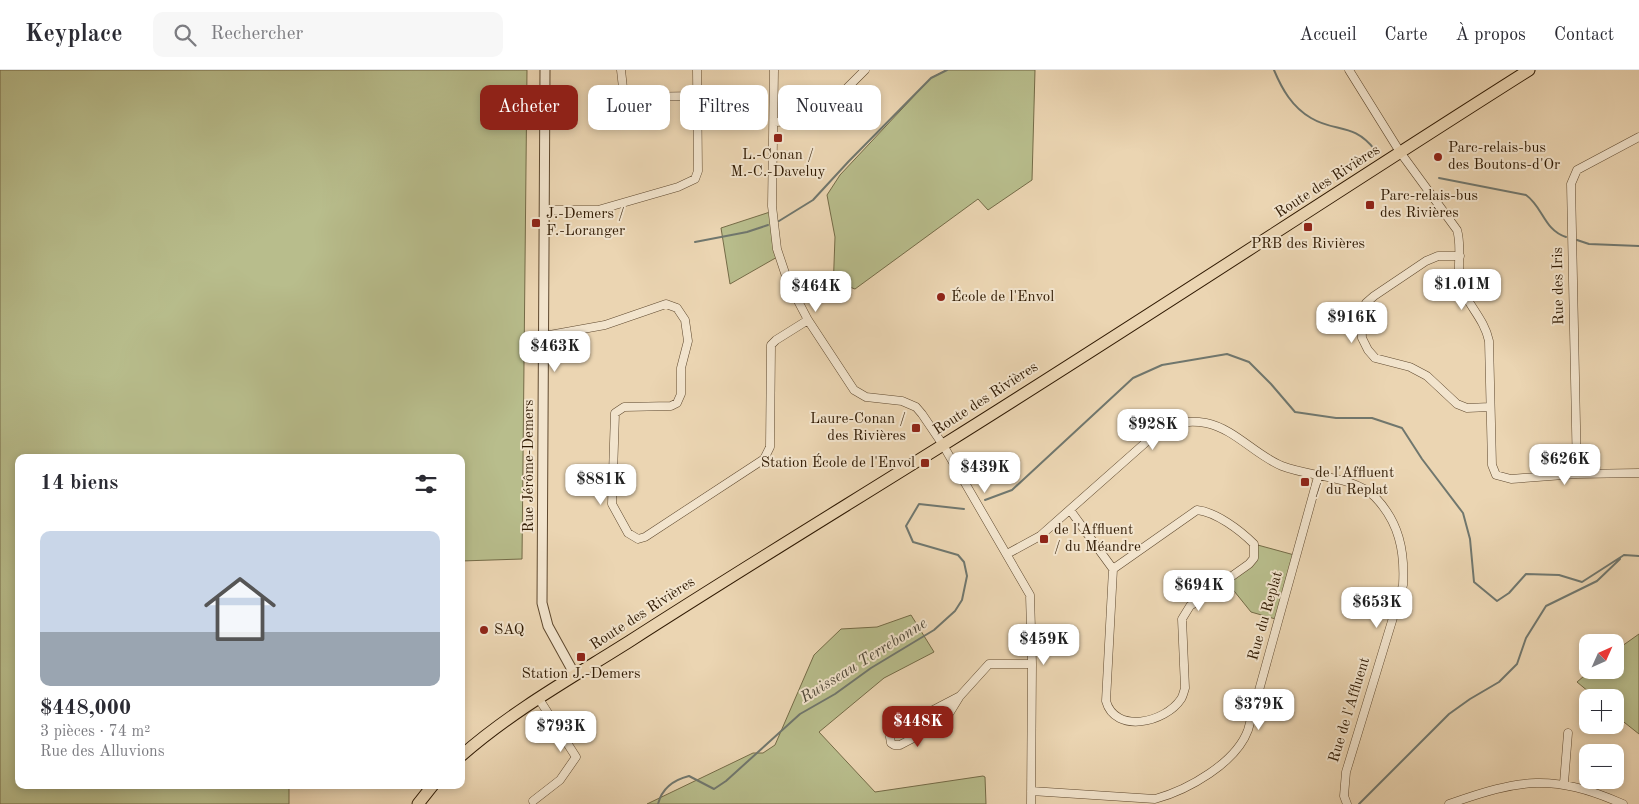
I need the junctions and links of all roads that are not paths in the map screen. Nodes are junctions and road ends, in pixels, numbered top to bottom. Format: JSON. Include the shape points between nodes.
{"nodes":[{"id":1,"x":545,"y":70,"type":"edge"},
{"id":2,"x":621,"y":70,"type":"edge"},
{"id":3,"x":697,"y":70,"type":"edge"},
{"id":4,"x":774,"y":70,"type":"edge"},
{"id":5,"x":865,"y":70,"type":"edge"},
{"id":6,"x":1349,"y":70,"type":"edge"},
{"id":7,"x":1529,"y":70,"type":"edge"},
{"id":8,"x":697,"y":85,"type":"edge"},
{"id":9,"x":680,"y":96,"type":"edge"},
{"id":10,"x":774,"y":122,"type":"junction"},
{"id":11,"x":697,"y":130,"type":"edge"},
{"id":12,"x":1639,"y":137,"type":"edge"},
{"id":13,"x":1400,"y":152,"type":"junction"},
{"id":14,"x":544,"y":210,"type":"junction"},
{"id":15,"x":1460,"y":256,"type":"junction"},
{"id":16,"x":808,"y":320,"type":"junction"},
{"id":17,"x":544,"y":336,"type":"junction"},
{"id":18,"x":1490,"y":407,"type":"junction"},
{"id":19,"x":943,"y":445,"type":"junction"},
{"id":20,"x":1577,"y":474,"type":"junction"},
{"id":21,"x":1639,"y":474,"type":"edge"},
{"id":22,"x":1318,"y":477,"type":"junction"},
{"id":23,"x":1070,"y":510,"type":"junction"},
{"id":24,"x":1007,"y":554,"type":"junction"},
{"id":25,"x":1113,"y":569,"type":"junction"},
{"id":26,"x":1032,"y":664,"type":"junction"},
{"id":27,"x":575,"y":675,"type":"junction"},
{"id":28,"x":960,"y":696,"type":"junction"},
{"id":29,"x":539,"y":699,"type":"junction"},
{"id":30,"x":1568,"y":733,"type":"dead end"},
{"id":31,"x":465,"y":753,"type":"edge"},
{"id":32,"x":1564,"y":783,"type":"junction"},
{"id":33,"x":431,"y":789,"type":"edge"},
{"id":34,"x":1031,"y":791,"type":"junction"},
{"id":35,"x":532,"y":801,"type":"dead end"},
{"id":36,"x":418,"y":804,"type":"edge"},
{"id":37,"x":1031,"y":804,"type":"edge"},
{"id":38,"x":1347,"y":804,"type":"edge"},
{"id":39,"x":1449,"y":804,"type":"edge"},
{"id":40,"x":1623,"y":804,"type":"edge"}],
"edges":[{"from":1,"to":14,"type":"street","name":"Rue Jérôme-Demers"},
{"from":2,"to":9,"type":"street","via":[[623,88],[634,97]]},
{"from":3,"to":8,"type":"street"},
{"from":4,"to":10,"type":"street"},
{"from":5,"to":10,"type":"street","via":[[817,118]]},
{"from":6,"to":13,"type":"street"},
{"from":7,"to":13,"type":"main road","name":"Route des Rivières"},
{"from":10,"to":16,"type":"street","via":[[772,206],[777,249],[788,282]]},
{"from":11,"to":14,"type":"street","via":[[698,171],[689,184],[598,210]]},
{"from":12,"to":20,"type":"street","name":"Rue des Iris","via":[[1577,170],[1570,184]]},
{"from":13,"to":15,"type":"street","via":[[1457,230]]},
{"from":13,"to":19,"type":"main road","name":"Route des Rivières"},
{"from":14,"to":17,"type":"street","name":"Rue Jérôme-Demers"},
{"from":15,"to":18,"type":"street","via":[[1462,288],[1487,331]]},
{"from":15,"to":18,"type":"street","via":[[1438,256],[1426,260],[1374,296],[1366,303],[1361,315],[1362,338],[1375,358],[1410,367],[1427,376],[1457,404],[1467,408]]},
{"from":16,"to":17,"type":"street","via":[[771,345],[770,447],[764,459],[638,539],[628,533],[612,504],[614,413],[624,407],[671,406],[677,403],[682,394],[681,368],[688,341],[685,320],[678,308],[666,304],[605,325]]},
{"from":16,"to":19,"type":"street","via":[[854,390],[866,397],[902,401],[916,407]]},
{"from":17,"to":27,"type":"street","name":"Rue Jérôme-Demers","via":[[542,603],[548,626]]},
{"from":18,"to":20,"type":"street","via":[[1492,465],[1496,474],[1511,479]]},
{"from":19,"to":24,"type":"street"},
{"from":19,"to":27,"type":"main road","name":"Route des Rivières"},
{"from":20,"to":21,"type":"street"},
{"from":22,"to":23,"type":"street","name":"Rue de l'Affluent","via":[[1263,457],[1224,429],[1187,421],[1169,425],[1153,436]]},
{"from":22,"to":34,"type":"street","name":"Rue du Replat","via":[[1248,730],[1236,752],[1193,784],[1155,798]]},
{"from":22,"to":38,"type":"street","name":"Rue de l'Affluent","via":[[1346,481],[1367,490],[1392,521],[1404,556],[1403,585],[1346,772],[1344,796]]},
{"from":23,"to":24,"type":"street","name":"Rue de l'Affluent","via":[[1040,536]]},
{"from":23,"to":25,"type":"street"},
{"from":24,"to":26,"type":"street","via":[[1030,595]]},
{"from":25,"to":25,"type":"street","via":[[1108,710],[1121,720],[1152,719],[1181,699],[1184,688],[1182,618],[1185,612],[1249,564],[1254,558],[1254,544],[1245,534],[1205,511],[1197,510]]},
{"from":26,"to":28,"type":"street","via":[[989,664]]},
{"from":26,"to":34,"type":"street"},
{"from":27,"to":29,"type":"main road","name":"Route des Rivières"},
{"from":28,"to":28,"type":"street","via":[[893,731],[891,743],[894,746],[900,744],[944,722]]},
{"from":29,"to":31,"type":"main road","name":"Route des Rivières"},
{"from":29,"to":35,"type":"street","via":[[576,757],[560,780]]},
{"from":30,"to":32,"type":"street"},
{"from":32,"to":39,"type":"street","via":[[1504,786]]},
{"from":32,"to":40,"type":"street"},
{"from":33,"to":36,"type":"main road"},
{"from":34,"to":37,"type":"street"}]}
